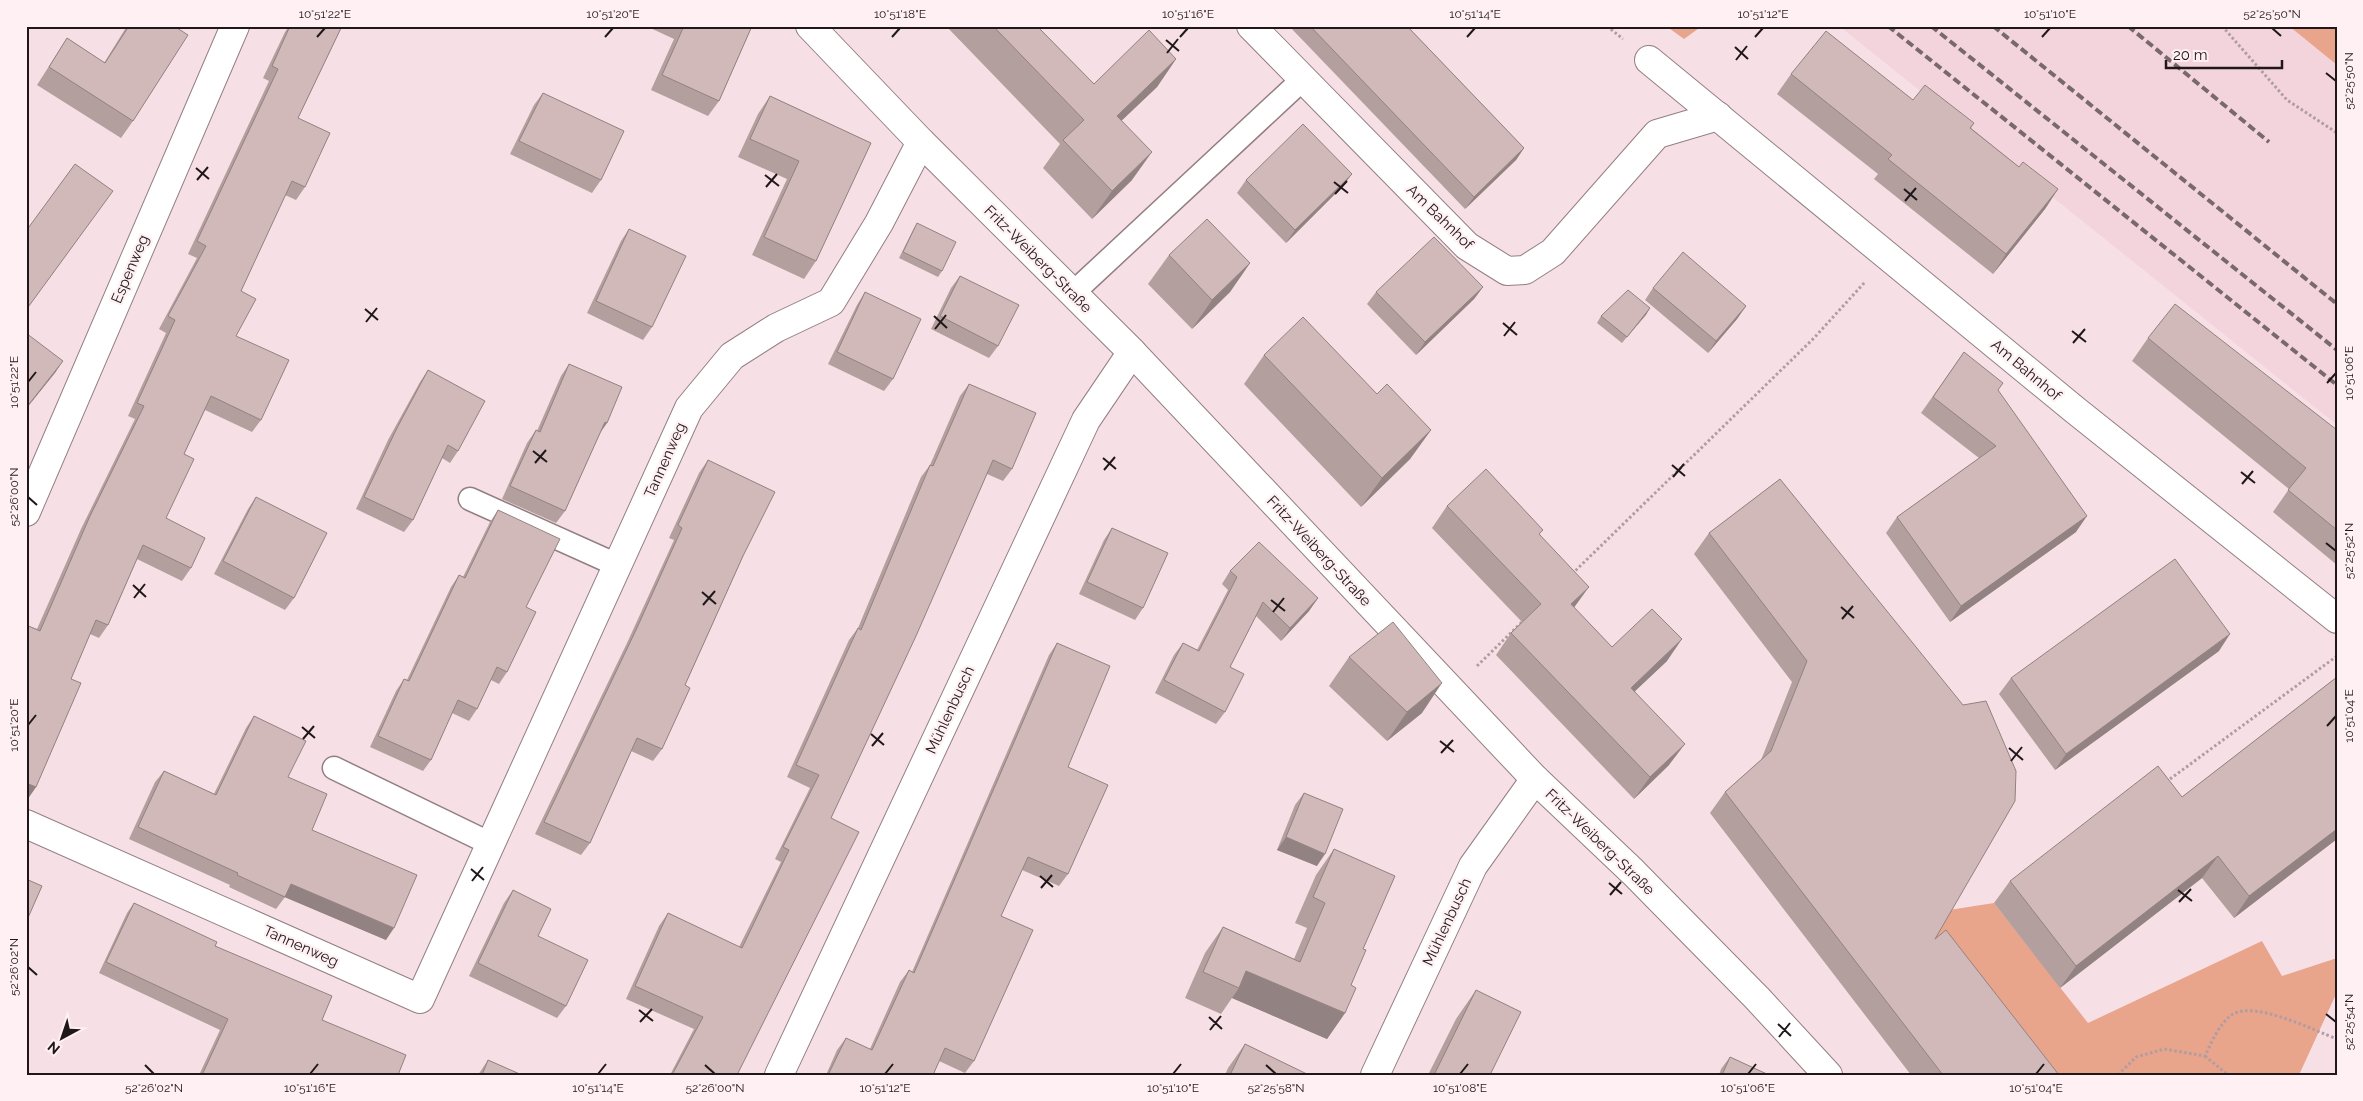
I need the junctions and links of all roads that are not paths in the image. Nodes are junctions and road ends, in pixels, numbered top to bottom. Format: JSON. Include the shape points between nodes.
{"nodes":[{"id":1,"x":235,"y":26,"type":"edge"},
{"id":2,"x":810,"y":26,"type":"edge"},
{"id":3,"x":1251,"y":26,"type":"edge"},
{"id":4,"x":1649,"y":60,"type":"dead end"},
{"id":5,"x":1303,"y":79,"type":"junction"},
{"id":6,"x":1718,"y":116,"type":"junction"},
{"id":7,"x":921,"y":142,"type":"junction"},
{"id":8,"x":1072,"y":293,"type":"junction"},
{"id":9,"x":1132,"y":352,"type":"junction"},
{"id":10,"x":470,"y":499,"type":"dead end"},
{"id":11,"x":26,"y":512,"type":"edge"},
{"id":12,"x":617,"y":565,"type":"junction"},
{"id":13,"x":2337,"y":619,"type":"edge"},
{"id":14,"x":334,"y":768,"type":"dead end"},
{"id":15,"x":1534,"y":779,"type":"junction"},
{"id":16,"x":26,"y":824,"type":"edge"},
{"id":17,"x":491,"y":844,"type":"junction"},
{"id":18,"x":779,"y":1075,"type":"edge"},
{"id":19,"x":1375,"y":1075,"type":"edge"},
{"id":20,"x":1828,"y":1075,"type":"edge"}],
"edges":[{"from":1,"to":11,"type":"street","name":"Espenweg"},
{"from":2,"to":7,"type":"street","name":"Fritz-Weiberg-Straße"},
{"from":3,"to":5,"type":"street","name":"Am Bahnhof"},
{"from":4,"to":6,"type":"street","name":"Am Bahnhof"},
{"from":5,"to":6,"type":"street","name":"Am Bahnhof","via":[[1466,246],[1507,271],[1525,270],[1553,252],[1657,134]]},
{"from":5,"to":8,"type":"lane"},
{"from":6,"to":13,"type":"street","name":"Am Bahnhof","via":[[2075,410]]},
{"from":7,"to":8,"type":"street","name":"Fritz-Weiberg-Straße"},
{"from":7,"to":12,"type":"street","name":"Tannenweg","via":[[879,223],[831,302],[776,328],[732,356],[689,408]]},
{"from":8,"to":9,"type":"street","name":"Fritz-Weiberg-Straße"},
{"from":9,"to":15,"type":"street","name":"Fritz-Weiberg-Straße"},
{"from":9,"to":18,"type":"street","name":"Mühlenbusch","via":[[1086,420]]},
{"from":10,"to":12,"type":"lane"},
{"from":12,"to":17,"type":"street","name":"Tannenweg"},
{"from":14,"to":17,"type":"lane"},
{"from":15,"to":19,"type":"street","name":"Mühlenbusch","via":[[1473,866]]},
{"from":15,"to":20,"type":"street","name":"Fritz-Weiberg-Straße","via":[[1640,879]]},
{"from":16,"to":17,"type":"street","name":"Tannenweg","via":[[420,999]]}]}
